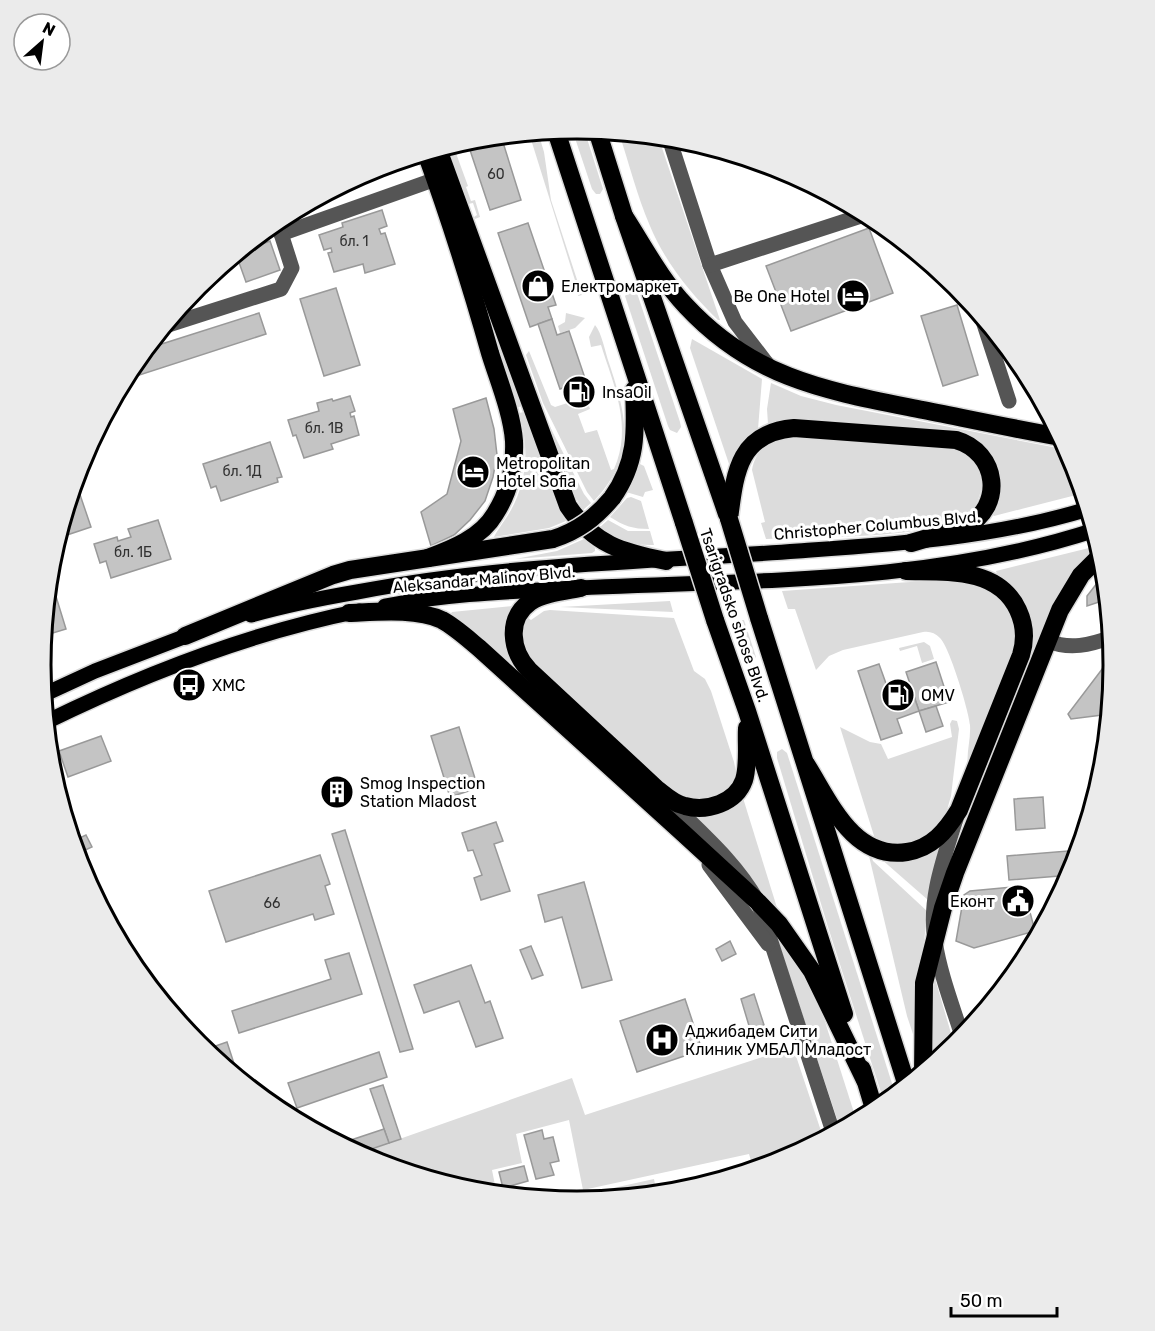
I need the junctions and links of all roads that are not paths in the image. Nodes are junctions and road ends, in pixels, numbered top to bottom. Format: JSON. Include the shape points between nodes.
{"nodes":[{"id":1,"x":557,"y":140,"type":"edge"},
{"id":2,"x":600,"y":140,"type":"edge"},
{"id":3,"x":672,"y":148,"type":"edge"},
{"id":4,"x":441,"y":157,"type":"edge"},
{"id":5,"x":429,"y":161,"type":"edge"},
{"id":6,"x":436,"y":180,"type":"junction"},
{"id":7,"x":624,"y":216,"type":"junction"},
{"id":8,"x":854,"y":218,"type":"edge"},
{"id":9,"x":294,"y":223,"type":"edge"},
{"id":10,"x":280,"y":231,"type":"edge"},
{"id":11,"x":710,"y":265,"type":"junction"},
{"id":12,"x":187,"y":313,"type":"edge"},
{"id":13,"x":988,"y":336,"type":"edge"},
{"id":14,"x":634,"y":368,"type":"junction"},
{"id":15,"x":772,"y":370,"type":"junction"},
{"id":16,"x":1009,"y":401,"type":"dead end"},
{"id":17,"x":1051,"y":435,"type":"edge"},
{"id":18,"x":1081,"y":511,"type":"edge"},
{"id":19,"x":729,"y":519,"type":"junction"},
{"id":20,"x":1087,"y":532,"type":"edge"},
{"id":21,"x":911,"y":543,"type":"junction"},
{"id":22,"x":428,"y":558,"type":"junction"},
{"id":23,"x":666,"y":561,"type":"junction"},
{"id":24,"x":1094,"y":562,"type":"edge"},
{"id":25,"x":906,"y":571,"type":"junction"},
{"id":26,"x":581,"y":588,"type":"junction"},
{"id":27,"x":349,"y":613,"type":"junction"},
{"id":28,"x":185,"y":636,"type":"junction"},
{"id":29,"x":1103,"y":640,"type":"edge"},
{"id":30,"x":1048,"y":641,"type":"junction"},
{"id":31,"x":52,"y":691,"type":"edge"},
{"id":32,"x":747,"y":711,"type":"junction"},
{"id":33,"x":54,"y":718,"type":"edge"},
{"id":34,"x":806,"y":764,"type":"junction"},
{"id":35,"x":657,"y":789,"type":"junction"},
{"id":36,"x":959,"y":810,"type":"junction"},
{"id":37,"x":683,"y":833,"type":"junction"},
{"id":38,"x":758,"y":902,"type":"junction"},
{"id":39,"x":934,"y":939,"type":"junction"},
{"id":40,"x":773,"y":951,"type":"junction"},
{"id":41,"x":960,"y":1027,"type":"edge"},
{"id":42,"x":923,"y":1063,"type":"edge"},
{"id":43,"x":905,"y":1077,"type":"edge"},
{"id":44,"x":865,"y":1080,"type":"junction"},
{"id":45,"x":872,"y":1102,"type":"edge"},
{"id":46,"x":831,"y":1126,"type":"edge"}],
"edges":[{"from":1,"to":14,"type":"highway","name":"Tsarigradsko shose Blvd."},
{"from":2,"to":7,"type":"highway","name":"Tsarigradsko shose Blvd."},
{"from":3,"to":11,"type":"street"},
{"from":4,"to":23,"type":"highway","via":[[568,506],[588,531],[609,546]]},
{"from":5,"to":6,"type":"highway"},
{"from":6,"to":9,"type":"street"},
{"from":6,"to":22,"type":"highway","via":[[507,411],[514,455],[509,484],[488,525],[452,549]]},
{"from":7,"to":15,"type":"highway","via":[[684,305],[724,341]]},
{"from":7,"to":19,"type":"highway","name":"Tsarigradsko shose Blvd."},
{"from":8,"to":11,"type":"street"},
{"from":10,"to":12,"type":"street","via":[[292,268],[281,289]]},
{"from":11,"to":15,"type":"street","via":[[735,322]]},
{"from":13,"to":16,"type":"street"},
{"from":14,"to":22,"type":"highway","bridge":true,"via":[[633,451],[623,481],[587,523],[553,539]]},
{"from":14,"to":32,"type":"highway","name":"Tsarigradsko shose Blvd.","bridge":true},
{"from":15,"to":17,"type":"highway","via":[[833,392]]},
{"from":18,"to":21,"type":"main road","name":"Christopher Columbus Blvd.","via":[[973,536]]},
{"from":19,"to":21,"type":"highway","via":[[735,479],[744,454],[757,440],[777,430],[956,440],[972,446],[986,460],[991,481],[982,513],[966,527]]},
{"from":19,"to":34,"type":"highway","name":"Tsarigradsko shose Blvd.","bridge":true},
{"from":20,"to":25,"type":"main road","via":[[1030,548]]},
{"from":21,"to":23,"type":"main road","name":"Christopher Columbus Blvd."},
{"from":22,"to":28,"type":"highway","via":[[333,575]]},
{"from":23,"to":28,"type":"main road","name":"Aleksandar Malinov Blvd.","via":[[430,579],[324,598]]},
{"from":24,"to":30,"type":"highway","via":[[1073,586]]},
{"from":25,"to":26,"type":"main road","name":"Aleksandar Malinov Blvd."},
{"from":25,"to":36,"type":"highway","via":[[960,573],[990,581],[1009,596],[1024,629],[1022,655]]},
{"from":26,"to":27,"type":"main road","name":"Aleksandar Malinov Blvd.","via":[[438,598]]},
{"from":26,"to":35,"type":"highway","via":[[537,598],[523,609],[514,627],[517,655]]},
{"from":27,"to":33,"type":"main road","name":"Aleksandar Malinov Blvd.","via":[[191,658]]},
{"from":27,"to":37,"type":"highway","via":[[423,615],[451,626]]},
{"from":28,"to":31,"type":"main road","name":"Aleksandar Malinov Blvd."},
{"from":29,"to":30,"type":"street","via":[[1076,646]]},
{"from":30,"to":39,"type":"highway","via":[[955,873]]},
{"from":32,"to":35,"type":"highway","via":[[744,779],[730,798],[710,807],[693,808],[676,803]]},
{"from":32,"to":44,"type":"highway","name":"Tsarigradsko shose Blvd."},
{"from":34,"to":36,"type":"highway","via":[[848,829],[879,850],[903,852],[925,847],[944,831]]},
{"from":34,"to":43,"type":"highway","name":"Tsarigradsko shose Blvd."},
{"from":35,"to":38,"type":"street","via":[[731,862]]},
{"from":36,"to":39,"type":"street","via":[[938,876]]},
{"from":37,"to":38,"type":"highway"},
{"from":37,"to":40,"type":"street"},
{"from":38,"to":40,"type":"street"},
{"from":38,"to":44,"type":"highway","via":[[812,971]]},
{"from":39,"to":41,"type":"street"},
{"from":39,"to":42,"type":"highway","via":[[924,983]]},
{"from":40,"to":46,"type":"street"},
{"from":44,"to":45,"type":"highway","name":"Tsarigradsko shose Blvd."}]}
